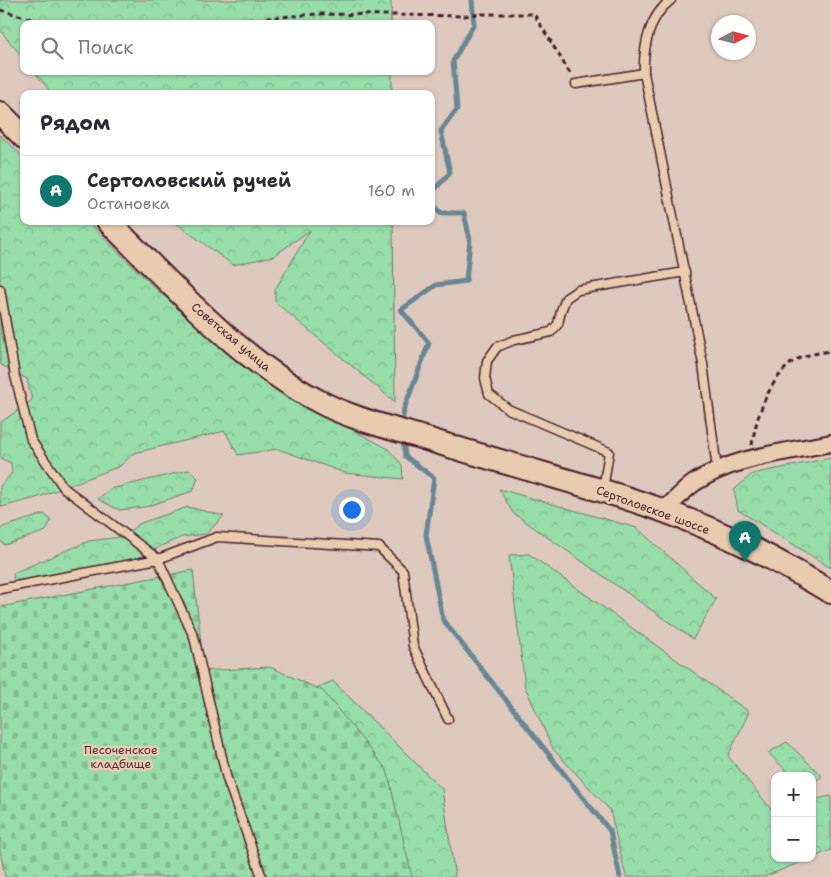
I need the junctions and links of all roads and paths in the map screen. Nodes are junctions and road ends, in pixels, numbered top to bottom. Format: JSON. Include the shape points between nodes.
{"nodes":[{"id":1,"x":671,"y":0,"type":"edge"},
{"id":2,"x":0,"y":10,"type":"edge"},
{"id":3,"x":36,"y":20,"type":"edge"},
{"id":4,"x":244,"y":20,"type":"edge"},
{"id":5,"x":644,"y":73,"type":"junction"},
{"id":6,"x":576,"y":84,"type":"joint"},
{"id":7,"x":0,"y":113,"type":"edge"},
{"id":8,"x":20,"y":133,"type":"edge"},
{"id":9,"x":112,"y":225,"type":"edge"},
{"id":10,"x":685,"y":272,"type":"junction"},
{"id":11,"x":0,"y":290,"type":"edge"},
{"id":12,"x":831,"y":351,"type":"edge"},
{"id":13,"x":831,"y":443,"type":"edge"},
{"id":14,"x":444,"y":444,"type":"joint"},
{"id":15,"x":749,"y":460,"type":"junction"},
{"id":16,"x":717,"y":470,"type":"junction"},
{"id":17,"x":603,"y":491,"type":"junction"},
{"id":18,"x":663,"y":512,"type":"junction"},
{"id":19,"x":158,"y":558,"type":"junction"},
{"id":20,"x":0,"y":589,"type":"edge"},
{"id":21,"x":831,"y":592,"type":"edge"},
{"id":22,"x":448,"y":719,"type":"dead end"},
{"id":23,"x":262,"y":877,"type":"edge"}],
"edges":[{"from":1,"to":5,"type":"lane","via":[[650,27],[643,54]]},
{"from":2,"to":3,"type":"path"},
{"from":4,"to":6,"type":"path","via":[[318,14],[534,14]]},
{"from":5,"to":6,"type":"lane"},
{"from":5,"to":10,"type":"lane"},
{"from":7,"to":8,"type":"main road"},
{"from":9,"to":14,"type":"main road","name":"Советская улица","via":[[202,315],[286,382],[327,405]]},
{"from":10,"to":16,"type":"lane","via":[[703,364]]},
{"from":10,"to":17,"type":"lane","via":[[578,290],[566,298],[558,324],[551,332],[497,347],[487,361],[485,378],[489,394],[508,409],[610,452]]},
{"from":11,"to":19,"type":"lane","via":[[15,376],[31,440],[64,488]]},
{"from":12,"to":15,"type":"path","via":[[791,363],[770,388],[754,431]]},
{"from":13,"to":15,"type":"street"},
{"from":14,"to":17,"type":"main road","name":"Сертоловское шоссе"},
{"from":15,"to":16,"type":"street"},
{"from":16,"to":18,"type":"street","via":[[693,483]]},
{"from":17,"to":18,"type":"main road","name":"Сертоловское шоссе"},
{"from":18,"to":21,"type":"main road","name":"Сертоловское шоссе","via":[[752,548]]},
{"from":19,"to":20,"type":"lane"},
{"from":19,"to":22,"type":"lane","via":[[217,537],[379,547],[403,571],[413,646]]},
{"from":19,"to":23,"type":"lane","via":[[194,638],[227,779]]}]}
